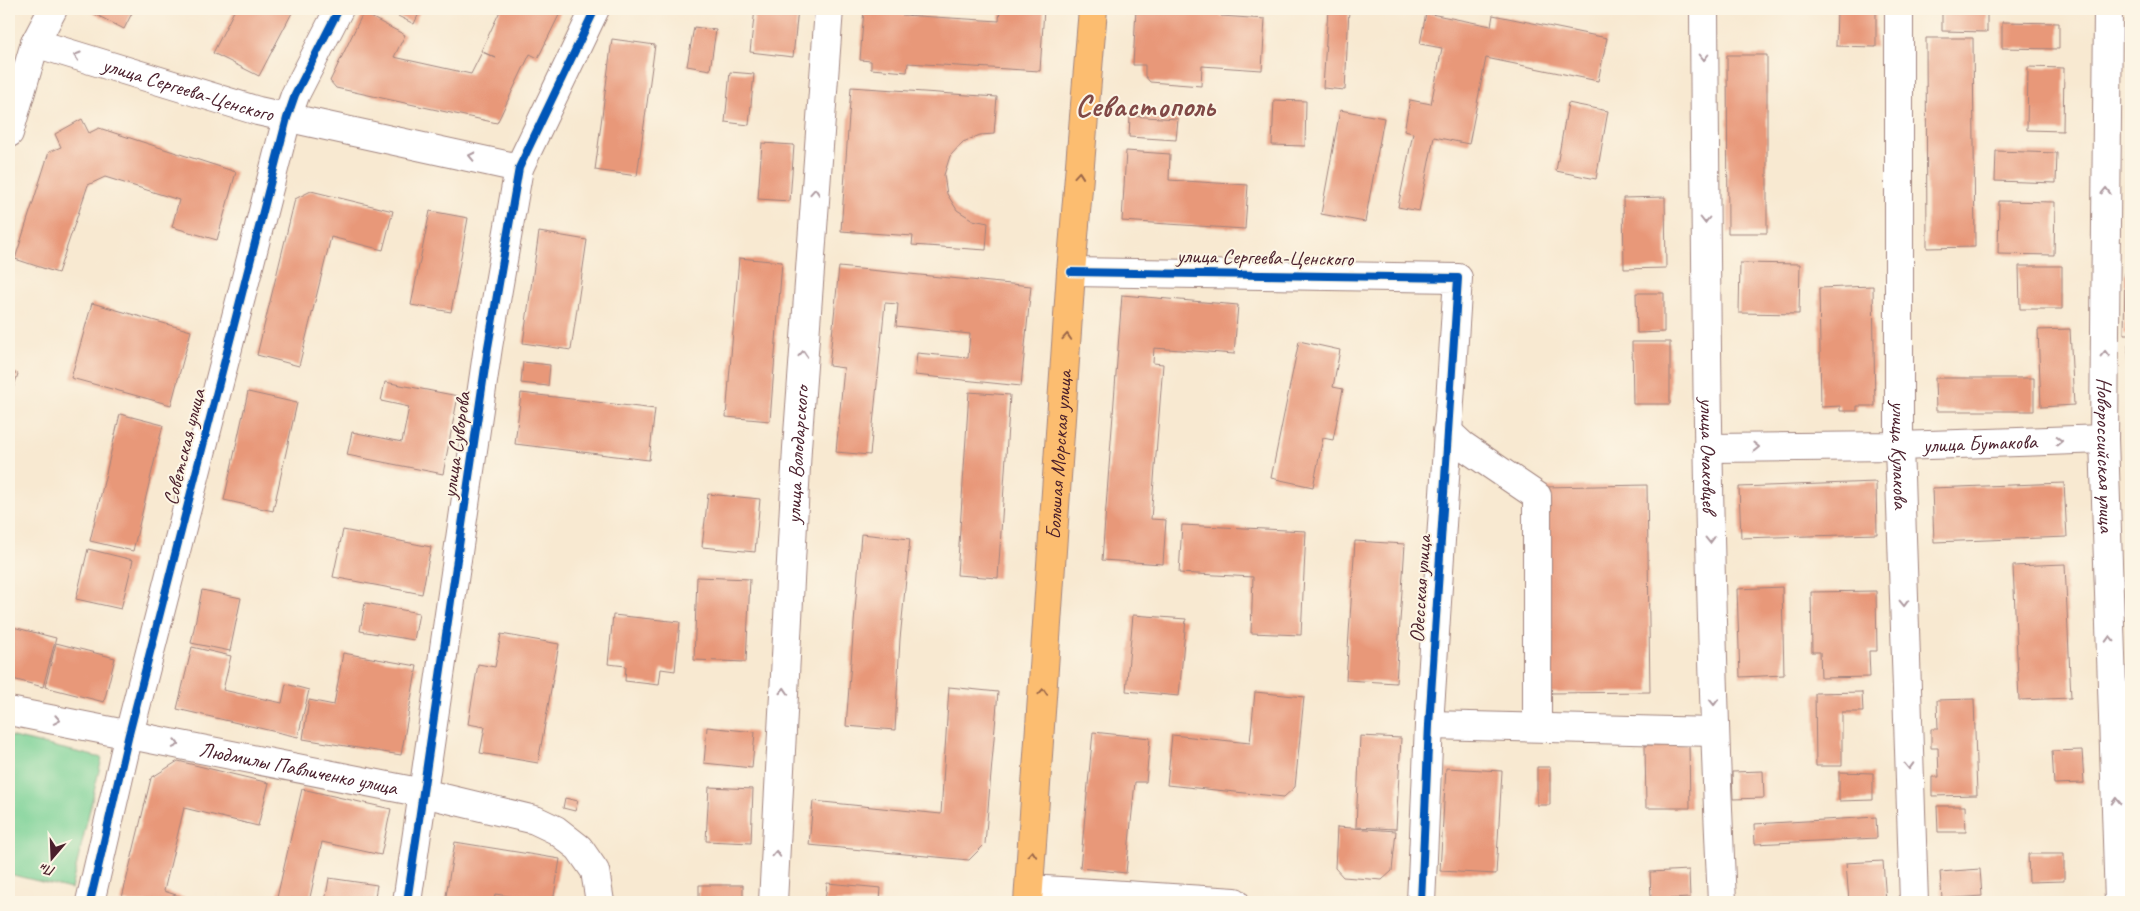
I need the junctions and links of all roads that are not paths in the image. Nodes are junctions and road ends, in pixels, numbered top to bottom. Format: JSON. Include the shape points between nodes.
{"nodes":[{"id":1,"x":43,"y":9,"type":"edge"},
{"id":2,"x":53,"y":9,"type":"edge"},
{"id":3,"x":339,"y":9,"type":"edge"},
{"id":4,"x":595,"y":9,"type":"edge"},
{"id":5,"x":828,"y":9,"type":"edge"},
{"id":6,"x":1093,"y":9,"type":"edge"},
{"id":7,"x":1704,"y":9,"type":"edge"},
{"id":8,"x":1899,"y":9,"type":"edge"},
{"id":9,"x":2108,"y":9,"type":"edge"},
{"id":10,"x":34,"y":43,"type":"junction"},
{"id":11,"x":287,"y":118,"type":"junction"},
{"id":12,"x":9,"y":133,"type":"edge"},
{"id":13,"x":519,"y":168,"type":"junction"},
{"id":14,"x":1071,"y":272,"type":"junction"},
{"id":15,"x":1458,"y":278,"type":"joint"},
{"id":16,"x":1447,"y":431,"type":"junction"},
{"id":17,"x":2104,"y":439,"type":"junction"},
{"id":18,"x":1899,"y":446,"type":"junction"},
{"id":19,"x":1708,"y":448,"type":"junction"},
{"id":20,"x":9,"y":711,"type":"edge"},
{"id":21,"x":1429,"y":724,"type":"junction"},
{"id":22,"x":1537,"y":727,"type":"junction"},
{"id":23,"x":1714,"y":732,"type":"junction"},
{"id":24,"x":129,"y":734,"type":"junction"},
{"id":25,"x":423,"y":793,"type":"junction"},
{"id":26,"x":1029,"y":896,"type":"edge"},
{"id":27,"x":90,"y":902,"type":"edge"},
{"id":28,"x":407,"y":902,"type":"edge"},
{"id":29,"x":600,"y":902,"type":"edge"},
{"id":30,"x":773,"y":902,"type":"edge"},
{"id":31,"x":1235,"y":902,"type":"edge"},
{"id":32,"x":1421,"y":902,"type":"edge"},
{"id":33,"x":1722,"y":902,"type":"edge"},
{"id":34,"x":1914,"y":902,"type":"edge"},
{"id":35,"x":2119,"y":902,"type":"edge"}],
"edges":[{"from":1,"to":10,"type":"street"},
{"from":2,"to":10,"type":"street"},
{"from":3,"to":11,"type":"street","name":"Советская улица","via":[[295,95]]},
{"from":4,"to":13,"type":"street","name":"улица Суворова"},
{"from":30,"to":5,"type":"street","name":"улица Володарского","one_way":true,"via":[[797,448]]},
{"from":14,"to":6,"type":"main road","name":"Большая Морская улица","one_way":true},
{"from":7,"to":19,"type":"street","name":"улица Очаковцев","one_way":true},
{"from":8,"to":18,"type":"street","name":"улица Кулакова"},
{"from":17,"to":9,"type":"street","name":"Новороссийская улица","one_way":true},
{"from":11,"to":10,"type":"street","name":"улица Сергеева-Ценского","one_way":true},
{"from":10,"to":12,"type":"street"},
{"from":13,"to":11,"type":"street","name":"улица Сергеева-Ценского","one_way":true},
{"from":11,"to":24,"type":"street","name":"Советская улица"},
{"from":13,"to":25,"type":"street","name":"улица Суворова","via":[[486,357]]},
{"from":14,"to":15,"type":"street","name":"улица Сергеева-Ценского"},
{"from":26,"to":14,"type":"main road","name":"Большая Морская улица","one_way":true},
{"from":15,"to":16,"type":"street","name":"Одесская улица"},
{"from":16,"to":21,"type":"street","name":"Одесская улица"},
{"from":16,"to":22,"type":"street","via":[[1462,445],[1537,496]]},
{"from":18,"to":17,"type":"street","name":"улица Бутакова","one_way":true},
{"from":35,"to":17,"type":"street","name":"Новороссийская улица","one_way":true},
{"from":19,"to":18,"type":"street","name":"улица Бутакова","one_way":true},
{"from":18,"to":34,"type":"street","name":"улица Кулакова","one_way":true},
{"from":19,"to":23,"type":"street","name":"улица Очаковцев","one_way":true},
{"from":20,"to":24,"type":"street","name":"Людмилы Павличенко улица","one_way":true},
{"from":21,"to":22,"type":"street"},
{"from":21,"to":32,"type":"street","name":"Одесская улица"},
{"from":22,"to":23,"type":"street"},
{"from":23,"to":33,"type":"street","name":"улица Очаковцев"},
{"from":24,"to":25,"type":"street","name":"Людмилы Павличенко улица","one_way":true},
{"from":24,"to":27,"type":"street","name":"Советская улица"},
{"from":25,"to":28,"type":"street","name":"улица Суворова"},
{"from":25,"to":29,"type":"street","name":"Людмилы Павличенко улица","via":[[535,820],[556,830],[579,848],[595,871]]},
{"from":26,"to":31,"type":"street"}]}
